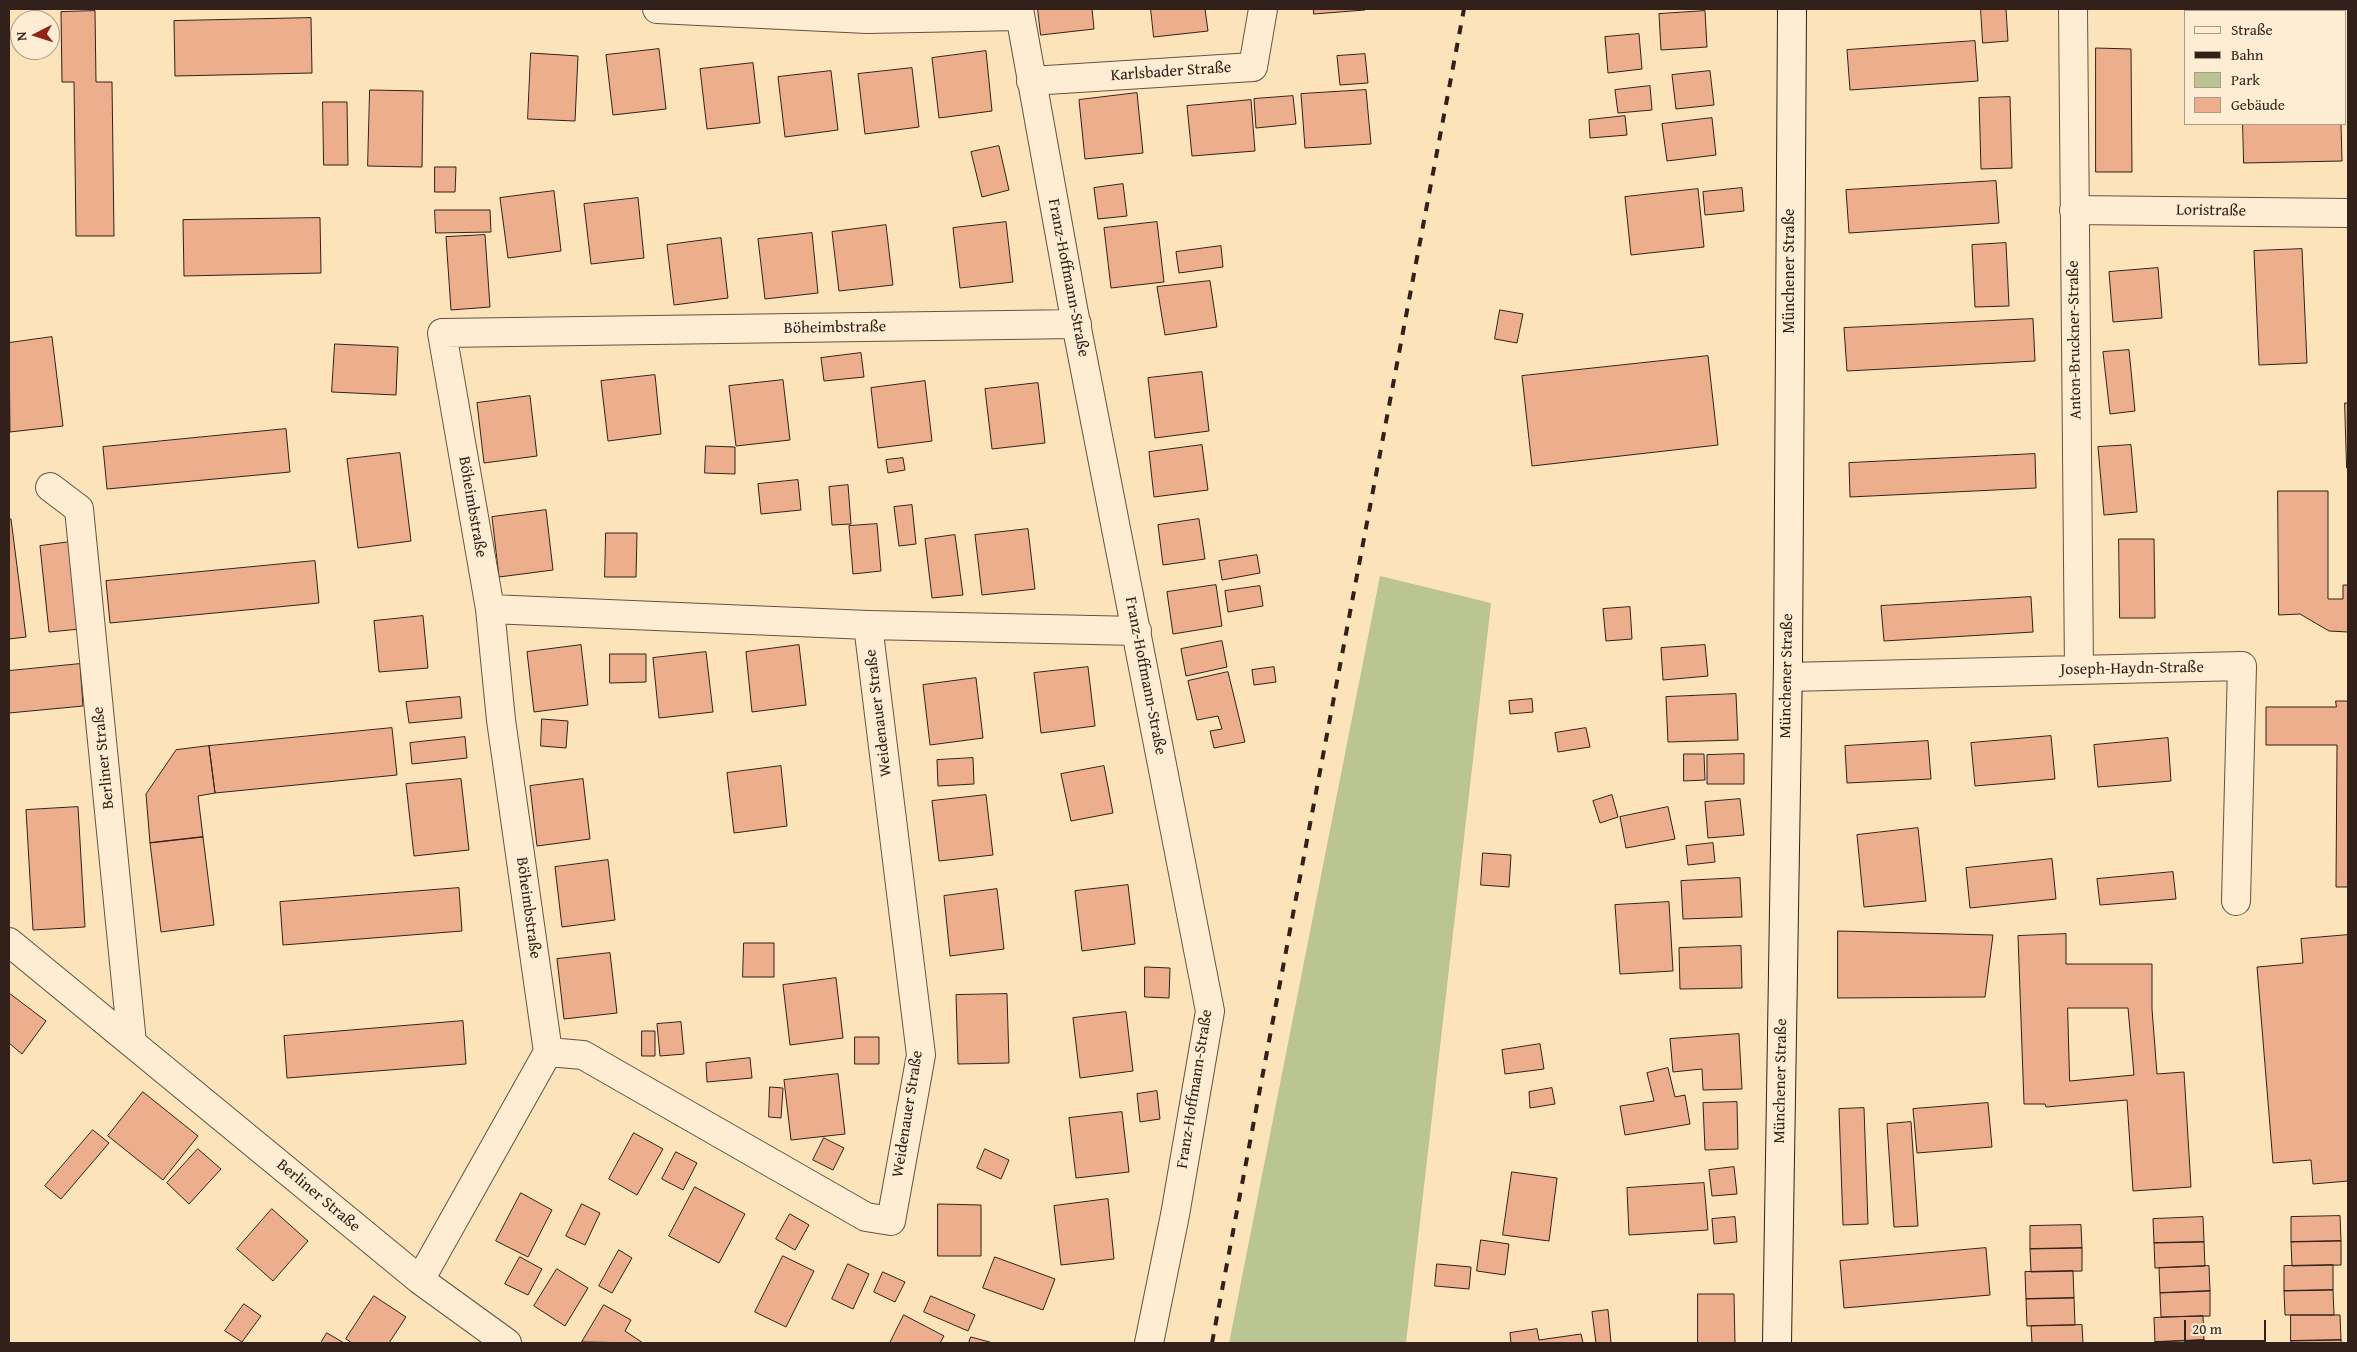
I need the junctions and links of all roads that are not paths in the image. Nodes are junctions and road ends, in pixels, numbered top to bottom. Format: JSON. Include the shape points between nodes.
{"nodes":[{"id":1,"x":656,"y":9,"type":"edge"},
{"id":2,"x":1263,"y":9,"type":"edge"},
{"id":3,"x":1792,"y":9,"type":"edge"},
{"id":4,"x":2073,"y":9,"type":"edge"},
{"id":5,"x":1019,"y":12,"type":"edge"},
{"id":6,"x":1031,"y":81,"type":"junction"},
{"id":7,"x":2074,"y":210,"type":"junction"},
{"id":8,"x":2348,"y":213,"type":"edge"},
{"id":9,"x":1077,"y":324,"type":"junction"},
{"id":10,"x":50,"y":487,"type":"dead end"},
{"id":11,"x":490,"y":610,"type":"junction"},
{"id":12,"x":868,"y":625,"type":"junction"},
{"id":13,"x":1137,"y":631,"type":"junction"},
{"id":14,"x":2078,"y":670,"type":"junction"},
{"id":15,"x":1788,"y":677,"type":"junction"},
{"id":16,"x":2236,"y":901,"type":"dead end"},
{"id":17,"x":9,"y":942,"type":"edge"},
{"id":18,"x":132,"y":1043,"type":"junction"},
{"id":19,"x":548,"y":1052,"type":"junction"},
{"id":20,"x":420,"y":1280,"type":"junction"},
{"id":21,"x":507,"y":1343,"type":"edge"},
{"id":22,"x":1149,"y":1343,"type":"edge"},
{"id":23,"x":1777,"y":1343,"type":"edge"}],
"edges":[{"from":1,"to":5,"type":"street","via":[[867,18]]},
{"from":2,"to":6,"type":"street","name":"Karlsbader Straße","via":[[1252,67]]},
{"from":3,"to":15,"type":"street","name":"Münchener Straße"},
{"from":4,"to":7,"type":"street","name":"Anton-Bruckner-Straße"},
{"from":5,"to":6,"type":"street","name":"Franz-Hoffmann-Straße"},
{"from":6,"to":9,"type":"street","name":"Franz-Hoffmann-Straße"},
{"from":7,"to":8,"type":"street","name":"Loristraße"},
{"from":7,"to":14,"type":"street","name":"Anton-Bruckner-Straße"},
{"from":9,"to":11,"type":"street","name":"Böheimbstraße","via":[[442,333]]},
{"from":9,"to":13,"type":"street","name":"Franz-Hoffmann-Straße"},
{"from":10,"to":18,"type":"street","name":"Berliner Straße","via":[[79,509]]},
{"from":11,"to":12,"type":"street","name":"Weidenauer Straße"},
{"from":11,"to":19,"type":"street","name":"Böheimbstraße","via":[[501,720]]},
{"from":12,"to":13,"type":"street","name":"Weidenauer Straße"},
{"from":12,"to":19,"type":"street","name":"Weidenauer Straße","via":[[921,1055],[890,1221],[866,1217],[583,1055]]},
{"from":13,"to":22,"type":"street","name":"Franz-Hoffmann-Straße","via":[[1210,1011]]},
{"from":14,"to":15,"type":"street","name":"Joseph-Haydn-Straße"},
{"from":14,"to":16,"type":"street","name":"Joseph-Haydn-Straße","via":[[2242,666]]},
{"from":15,"to":23,"type":"street","name":"Münchener Straße"},
{"from":17,"to":18,"type":"street","name":"Berliner Straße"},
{"from":18,"to":20,"type":"street","name":"Berliner Straße"},
{"from":19,"to":20,"type":"street"},
{"from":20,"to":21,"type":"street","name":"Berliner Straße"}]}
